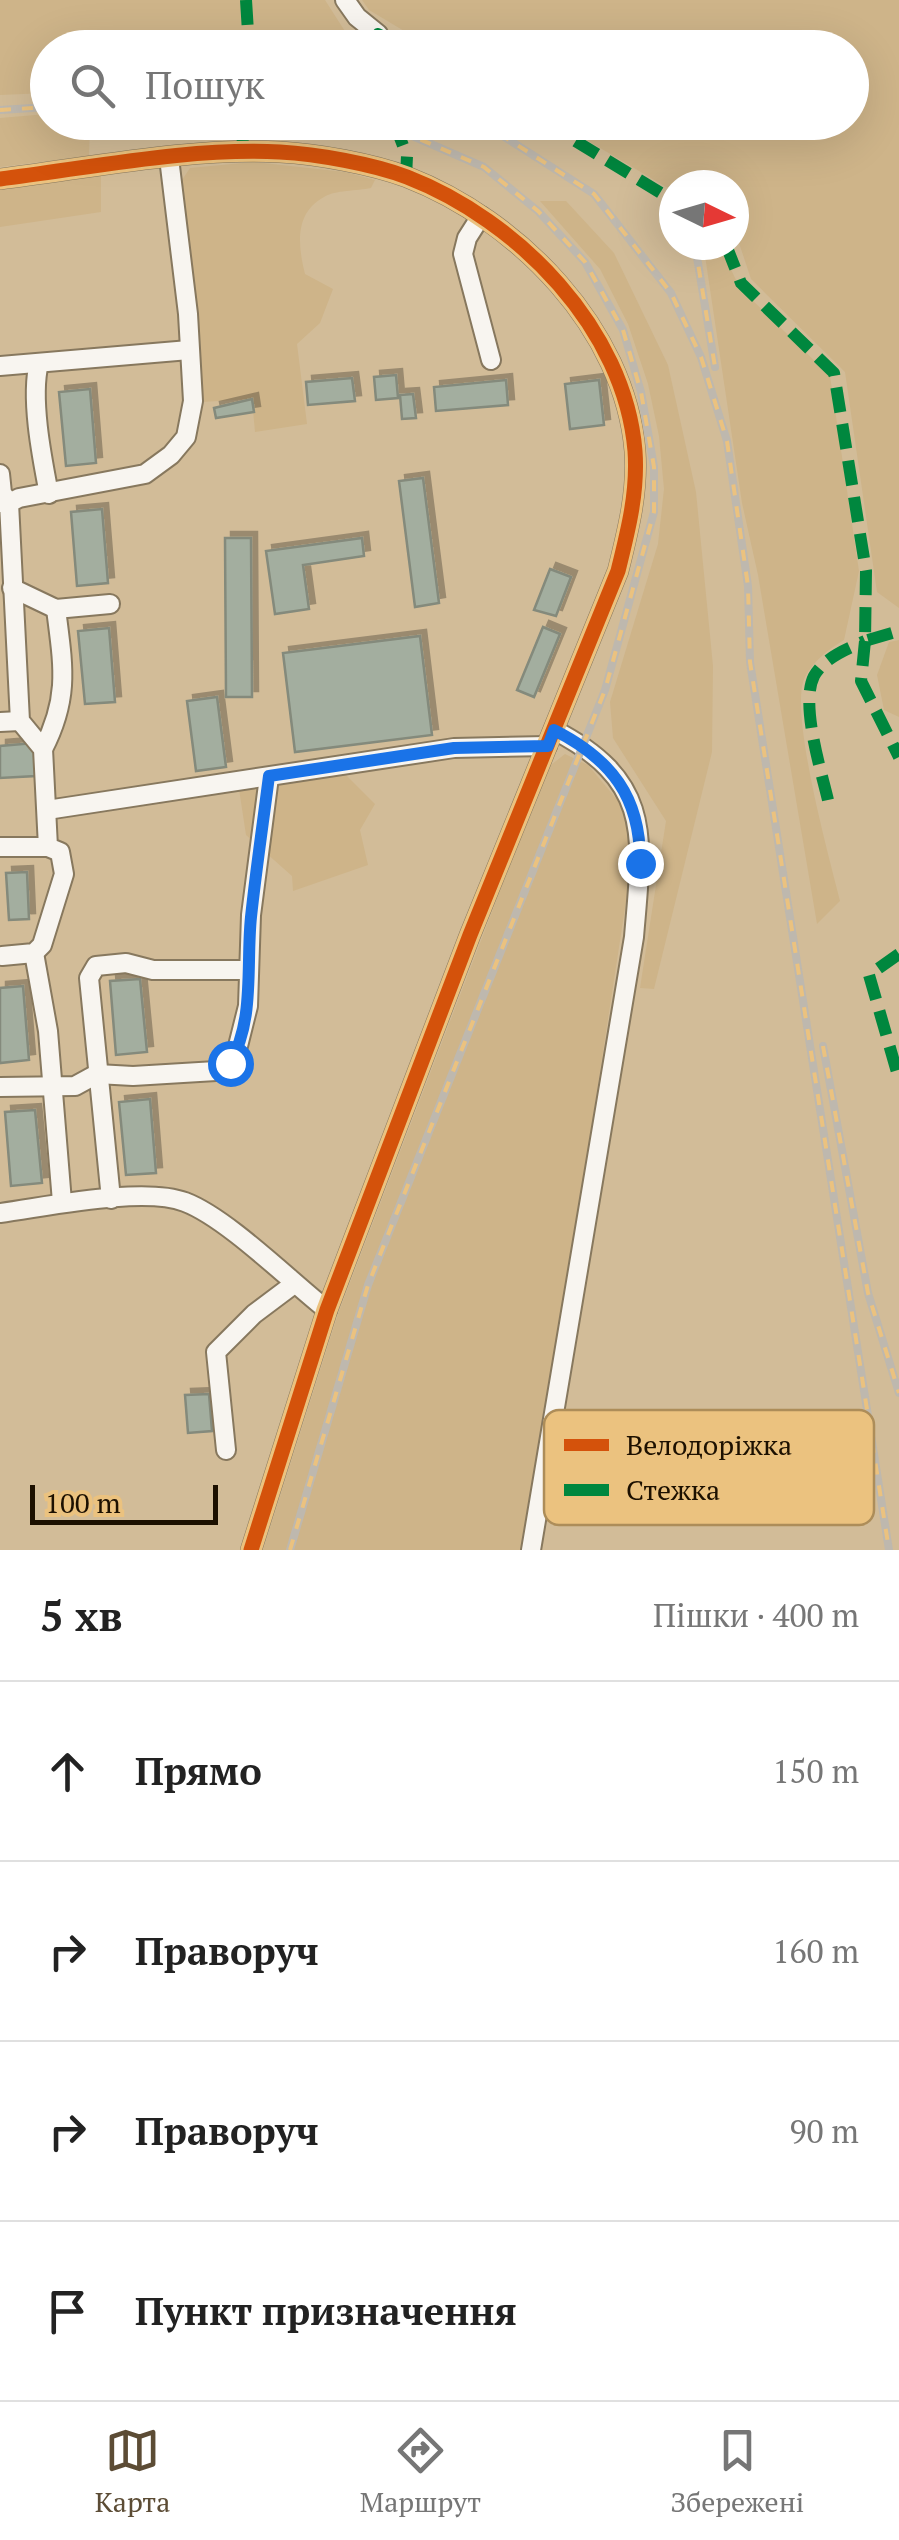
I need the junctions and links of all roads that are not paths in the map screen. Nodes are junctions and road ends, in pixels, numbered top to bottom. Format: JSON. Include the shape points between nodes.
{"nodes":[{"id":1,"x":345,"y":0,"type":"edge"},
{"id":2,"x":373,"y":30,"type":"edge"},
{"id":3,"x":169,"y":158,"type":"junction"},
{"id":4,"x":0,"y":178,"type":"edge"},
{"id":5,"x":481,"y":216,"type":"junction"},
{"id":6,"x":190,"y":350,"type":"junction"},
{"id":7,"x":491,"y":360,"type":"dead end"},
{"id":8,"x":39,"y":363,"type":"junction"},
{"id":9,"x":2,"y":371,"type":"edge"},
{"id":10,"x":0,"y":474,"type":"edge"},
{"id":11,"x":48,"y":494,"type":"junction"},
{"id":12,"x":5,"y":503,"type":"edge"},
{"id":13,"x":8,"y":599,"type":"edge"},
{"id":14,"x":110,"y":604,"type":"dead end"},
{"id":15,"x":56,"y":609,"type":"junction"},
{"id":16,"x":20,"y":721,"type":"junction"},
{"id":17,"x":0,"y":722,"type":"edge"},
{"id":18,"x":551,"y":738,"type":"junction"},
{"id":19,"x":43,"y":749,"type":"junction"},
{"id":20,"x":269,"y":776,"type":"junction"},
{"id":21,"x":47,"y":810,"type":"junction"},
{"id":22,"x":48,"y":846,"type":"junction"},
{"id":23,"x":0,"y":847,"type":"edge"},
{"id":24,"x":34,"y":952,"type":"junction"},
{"id":25,"x":2,"y":956,"type":"edge"},
{"id":26,"x":247,"y":970,"type":"junction"},
{"id":27,"x":97,"y":1074,"type":"junction"},
{"id":28,"x":52,"y":1084,"type":"junction"},
{"id":29,"x":0,"y":1087,"type":"edge"},
{"id":30,"x":111,"y":1199,"type":"junction"},
{"id":31,"x":62,"y":1202,"type":"junction"},
{"id":32,"x":0,"y":1213,"type":"edge"},
{"id":33,"x":294,"y":1284,"type":"junction"},
{"id":34,"x":327,"y":1310,"type":"junction"},
{"id":35,"x":555,"y":1410,"type":"edge"},
{"id":36,"x":226,"y":1450,"type":"dead end"},
{"id":37,"x":544,"y":1473,"type":"edge"},
{"id":38,"x":251,"y":1550,"type":"edge"},
{"id":39,"x":531,"y":1550,"type":"edge"}],
"edges":[{"from":1,"to":2,"type":"street"},
{"from":3,"to":4,"type":"street"},
{"from":3,"to":5,"type":"street","via":[[284,152],[356,164],[406,177]]},
{"from":3,"to":6,"type":"street"},
{"from":5,"to":7,"type":"street","via":[[463,254]]},
{"from":5,"to":18,"type":"street","via":[[556,279],[583,313],[608,353],[634,447],[636,482],[618,571]]},
{"from":6,"to":8,"type":"street"},
{"from":6,"to":11,"type":"street","via":[[186,437],[171,454],[145,474]]},
{"from":8,"to":9,"type":"street"},
{"from":8,"to":11,"type":"street"},
{"from":10,"to":12,"type":"street"},
{"from":11,"to":12,"type":"street"},
{"from":12,"to":13,"type":"street"},
{"from":13,"to":15,"type":"street"},
{"from":13,"to":16,"type":"street"},
{"from":14,"to":15,"type":"street"},
{"from":15,"to":19,"type":"street","via":[[64,690]]},
{"from":16,"to":17,"type":"street"},
{"from":16,"to":19,"type":"street"},
{"from":18,"to":20,"type":"street"},
{"from":18,"to":34,"type":"street"},
{"from":18,"to":35,"type":"street","via":[[584,746],[621,786],[640,832],[631,956]]},
{"from":19,"to":21,"type":"street"},
{"from":20,"to":21,"type":"street"},
{"from":20,"to":26,"type":"street"},
{"from":21,"to":22,"type":"street"},
{"from":22,"to":23,"type":"street"},
{"from":22,"to":24,"type":"street","via":[[60,852],[64,874]]},
{"from":24,"to":25,"type":"street"},
{"from":24,"to":28,"type":"street"},
{"from":26,"to":27,"type":"street","via":[[248,1006],[230,1063],[216,1070]]},
{"from":26,"to":27,"type":"street","via":[[96,966],[89,978]]},
{"from":27,"to":28,"type":"street","via":[[75,1086]]},
{"from":27,"to":30,"type":"street"},
{"from":28,"to":29,"type":"street"},
{"from":28,"to":31,"type":"street"},
{"from":30,"to":31,"type":"street"},
{"from":30,"to":33,"type":"street","via":[[183,1201]]},
{"from":31,"to":32,"type":"street"},
{"from":33,"to":34,"type":"street"},
{"from":33,"to":36,"type":"street","via":[[216,1352]]},
{"from":34,"to":38,"type":"street"},
{"from":37,"to":39,"type":"street"}]}
